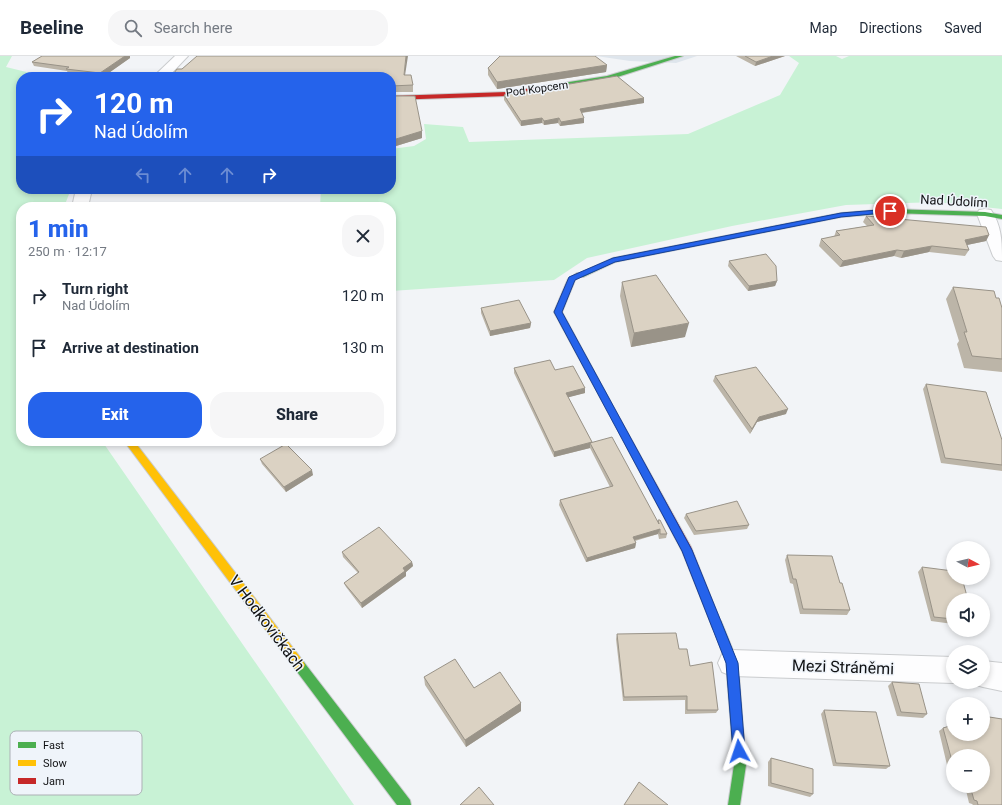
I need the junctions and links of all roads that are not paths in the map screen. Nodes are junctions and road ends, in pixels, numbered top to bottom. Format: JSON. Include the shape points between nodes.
{"nodes":[{"id":1,"x":182,"y":56,"type":"edge"},
{"id":2,"x":680,"y":56,"type":"edge"},
{"id":3,"x":169,"y":72,"type":"edge"},
{"id":4,"x":396,"y":98,"type":"edge"},
{"id":5,"x":985,"y":214,"type":"junction"},
{"id":6,"x":1002,"y":217,"type":"edge"},
{"id":7,"x":1002,"y":256,"type":"edge"},
{"id":8,"x":133,"y":446,"type":"edge"},
{"id":9,"x":732,"y":663,"type":"junction"},
{"id":10,"x":946,"y":670,"type":"edge"},
{"id":11,"x":990,"y":675,"type":"edge"},
{"id":12,"x":1002,"y":677,"type":"edge"},
{"id":13,"x":405,"y":805,"type":"edge"},
{"id":14,"x":734,"y":805,"type":"edge"}],
"edges":[{"from":1,"to":3,"type":"street"},
{"from":2,"to":4,"type":"street","name":"Pod Kopcem","via":[[608,78],[507,94]]},
{"from":5,"to":6,"type":"street","name":"Nad Údolím"},
{"from":5,"to":7,"type":"street"},
{"from":5,"to":9,"type":"street","name":"Nad Údolím","via":[[890,211],[841,215],[613,260],[572,279],[558,312],[687,550]]},
{"from":8,"to":13,"type":"street","name":"V Hodkovičkách"},
{"from":9,"to":10,"type":"street","name":"Mezi Stráněmi"},
{"from":9,"to":14,"type":"street","name":"Nad Údolím","via":[[740,765]]},
{"from":11,"to":12,"type":"street"}]}
